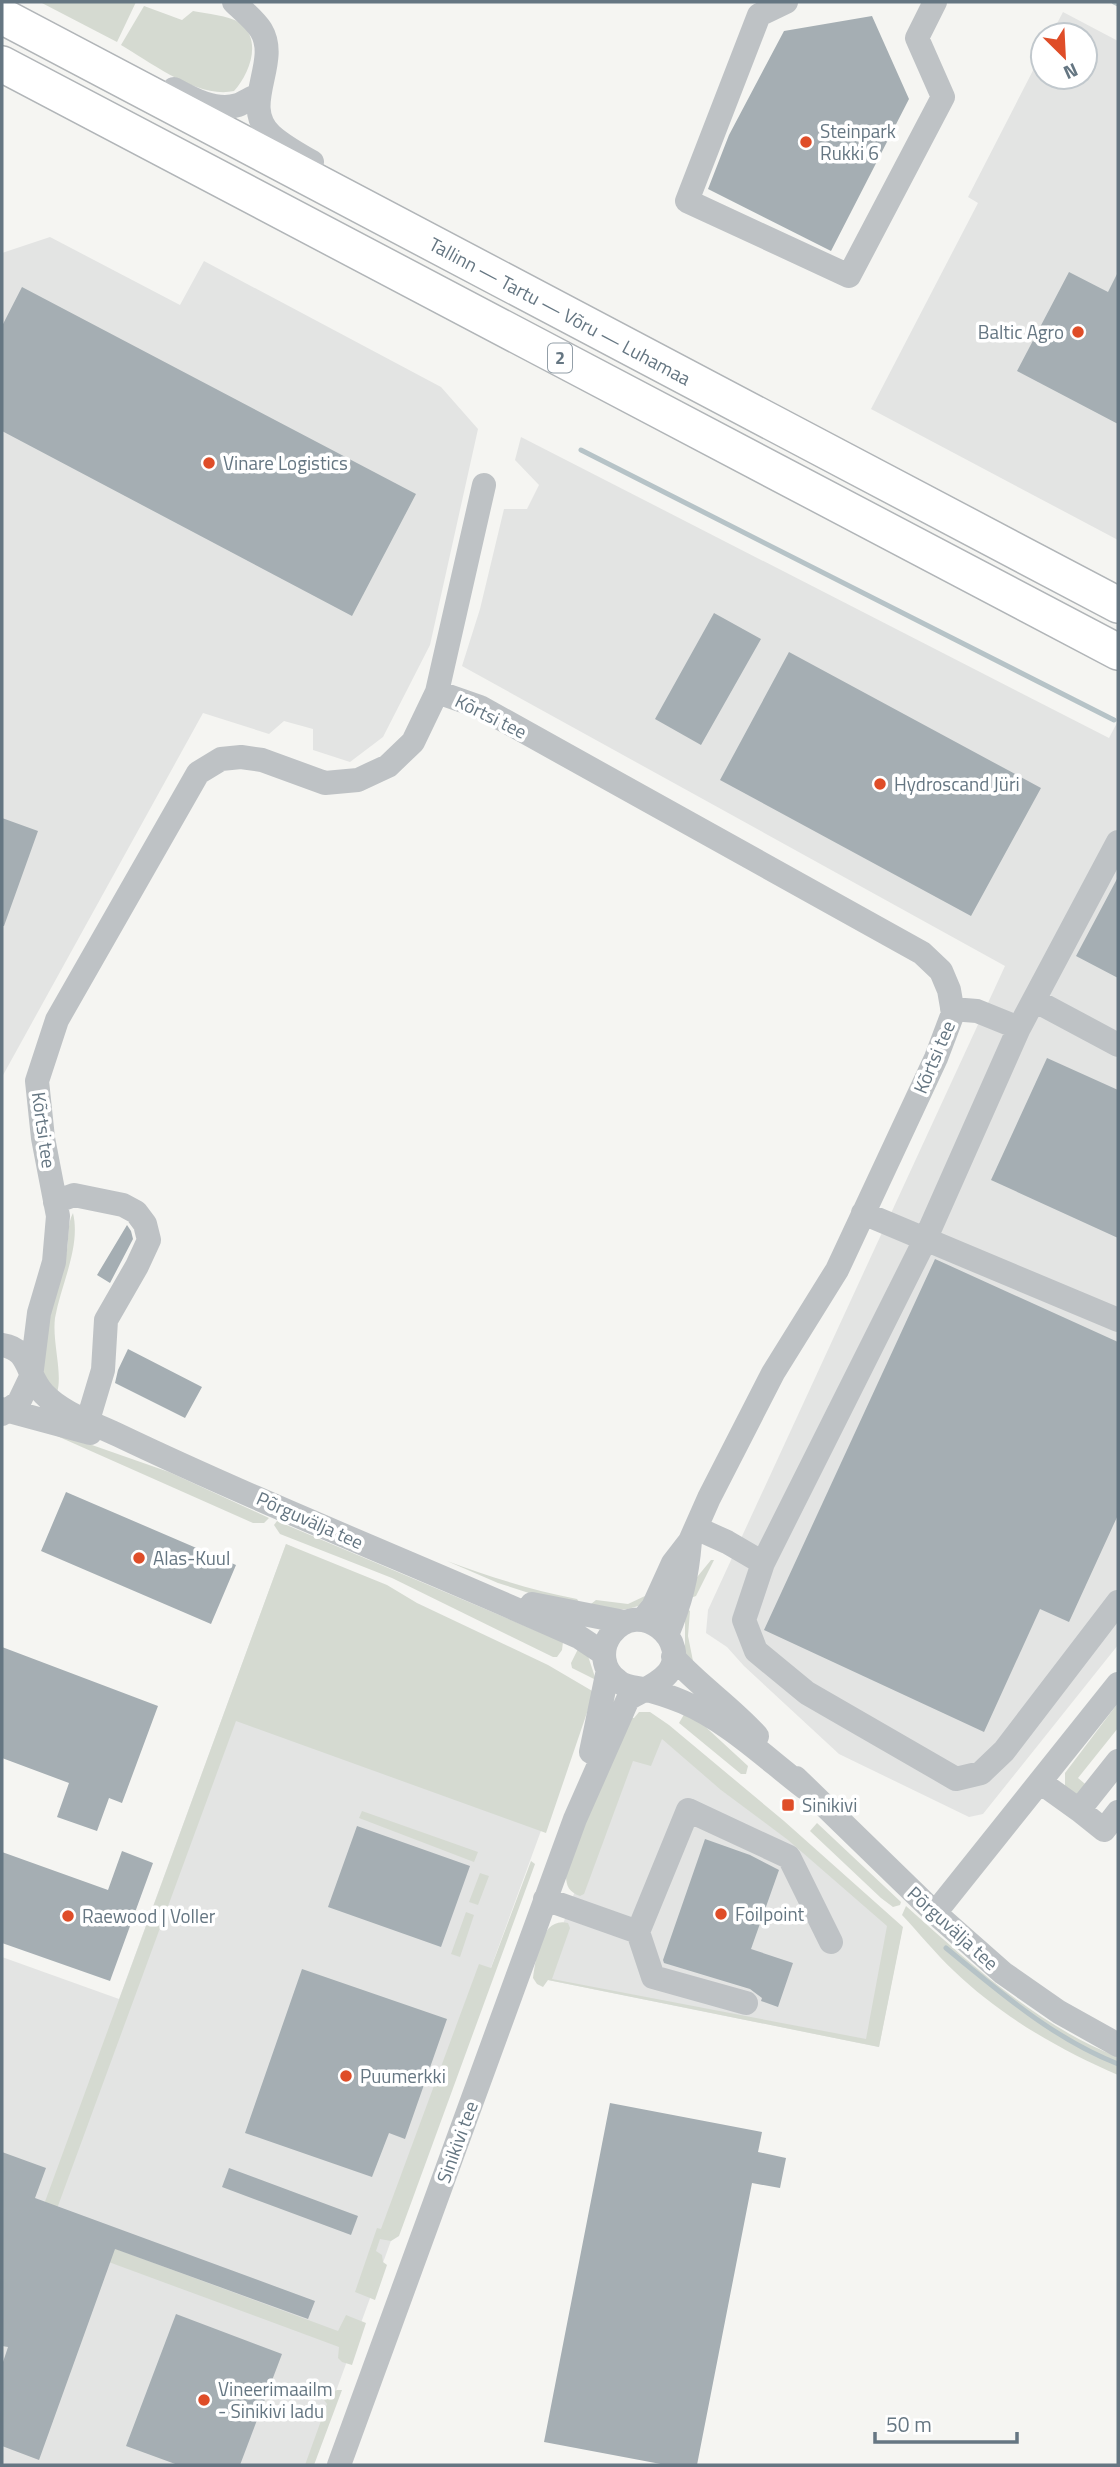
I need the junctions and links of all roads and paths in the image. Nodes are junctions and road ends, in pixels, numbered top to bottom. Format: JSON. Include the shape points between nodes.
{"nodes":[{"id":1,"x":9,"y":2,"type":"edge"},
{"id":2,"x":234,"y":2,"type":"edge"},
{"id":3,"x":786,"y":2,"type":"edge"},
{"id":4,"x":935,"y":2,"type":"edge"},
{"id":5,"x":2,"y":16,"type":"edge"},
{"id":6,"x":53,"y":26,"type":"junction"},
{"id":7,"x":108,"y":54,"type":"junction"},
{"id":8,"x":73,"y":55,"type":"junction"},
{"id":9,"x":2,"y":64,"type":"edge"},
{"id":10,"x":258,"y":95,"type":"junction"},
{"id":11,"x":444,"y":249,"type":"junction"},
{"id":12,"x":484,"y":485,"type":"dead end"},
{"id":13,"x":1118,"y":605,"type":"edge"},
{"id":14,"x":1118,"y":652,"type":"edge"},
{"id":15,"x":437,"y":692,"type":"junction"},
{"id":16,"x":1118,"y":842,"type":"edge"},
{"id":17,"x":1034,"y":1000,"type":"junction"},
{"id":18,"x":952,"y":1009,"type":"junction"},
{"id":19,"x":1019,"y":1028,"type":"junction"},
{"id":20,"x":1118,"y":1045,"type":"edge"},
{"id":21,"x":55,"y":1202,"type":"junction"},
{"id":22,"x":863,"y":1213,"type":"junction"},
{"id":23,"x":925,"y":1240,"type":"junction"},
{"id":24,"x":39,"y":1313,"type":"junction"},
{"id":25,"x":1118,"y":1320,"type":"edge"},
{"id":26,"x":2,"y":1343,"type":"edge"},
{"id":27,"x":31,"y":1377,"type":"junction"},
{"id":28,"x":3,"y":1411,"type":"edge"},
{"id":29,"x":88,"y":1420,"type":"junction"},
{"id":30,"x":139,"y":1445,"type":"junction"},
{"id":31,"x":693,"y":1534,"type":"junction"},
{"id":32,"x":763,"y":1563,"type":"junction"},
{"id":33,"x":481,"y":1593,"type":"junction"},
{"id":34,"x":1118,"y":1602,"type":"edge"},
{"id":35,"x":633,"y":1620,"type":"junction"},
{"id":36,"x":670,"y":1646,"type":"junction"},
{"id":37,"x":606,"y":1662,"type":"junction"},
{"id":38,"x":1118,"y":1684,"type":"edge"},
{"id":39,"x":643,"y":1689,"type":"junction"},
{"id":40,"x":1118,"y":1761,"type":"edge"},
{"id":41,"x":1040,"y":1782,"type":"junction"},
{"id":42,"x":805,"y":1788,"type":"junction"},
{"id":43,"x":1079,"y":1810,"type":"junction"},
{"id":44,"x":1118,"y":1812,"type":"edge"},
{"id":45,"x":575,"y":1819,"type":"junction"},
{"id":46,"x":545,"y":1899,"type":"junction"},
{"id":47,"x":934,"y":1913,"type":"junction"},
{"id":48,"x":638,"y":1932,"type":"junction"},
{"id":49,"x":831,"y":1942,"type":"dead end"},
{"id":50,"x":747,"y":2003,"type":"dead end"},
{"id":51,"x":1118,"y":2045,"type":"edge"},
{"id":52,"x":339,"y":2465,"type":"edge"}],
"edges":[{"from":1,"to":6,"type":"highway"},
{"from":2,"to":10,"type":"street","via":[[261,30],[267,48]]},
{"from":3,"to":4,"type":"street","via":[[759,15],[687,201],[849,276],[943,97],[917,38]]},
{"from":5,"to":8,"type":"highway","name":"Tallinn — Tartu — Võru — Luhamaa","number":"2"},
{"from":6,"to":7,"type":"street"},
{"from":6,"to":8,"type":"highway"},
{"from":7,"to":8,"type":"street"},
{"from":7,"to":10,"type":"street","via":[[196,101],[236,106]]},
{"from":8,"to":11,"type":"highway","name":"Tallinn — Tartu — Võru — Luhamaa","number":"2"},
{"from":9,"to":14,"type":"highway","number":"2"},
{"from":10,"to":11,"type":"street","via":[[269,133],[292,151],[428,224]]},
{"from":11,"to":13,"type":"highway","name":"Tallinn — Tartu — Võru — Luhamaa","number":"2"},
{"from":12,"to":15,"type":"street","name":"Kõrtsi tee"},
{"from":15,"to":18,"type":"street","name":"Kõrtsi tee","via":[[480,707],[922,953],[941,971]]},
{"from":15,"to":21,"type":"street","name":"Kõrtsi tee","via":[[413,742],[387,766],[358,780],[325,783],[241,757],[221,759],[198,773],[57,1020],[37,1081]]},
{"from":16,"to":17,"type":"street"},
{"from":17,"to":19,"type":"street"},
{"from":17,"to":20,"type":"street"},
{"from":18,"to":19,"type":"street","via":[[976,1011]]},
{"from":18,"to":22,"type":"street","name":"Kõrtsi tee","via":[[936,1058]]},
{"from":19,"to":23,"type":"street"},
{"from":21,"to":24,"type":"street","name":"Kõrtsi tee","via":[[54,1262]]},
{"from":21,"to":29,"type":"street","via":[[74,1195],[123,1205],[145,1224],[149,1240],[106,1320],[103,1370]]},
{"from":22,"to":23,"type":"street"},
{"from":22,"to":31,"type":"street","name":"Kõrtsi tee","via":[[836,1270],[773,1373]]},
{"from":23,"to":25,"type":"street"},
{"from":23,"to":32,"type":"street"},
{"from":24,"to":26,"type":"street"},
{"from":24,"to":27,"type":"street","name":"Kõrtsi tee"},
{"from":26,"to":27,"type":"street","name":"Põrguvälja tee","via":[[25,1358]]},
{"from":27,"to":28,"type":"street","via":[[19,1402]]},
{"from":27,"to":29,"type":"street","name":"Põrguvälja tee","via":[[57,1405]]},
{"from":28,"to":30,"type":"street","name":"Põrguvälja tee"},
{"from":29,"to":30,"type":"street","name":"Põrguvälja tee"},
{"from":30,"to":33,"type":"street","name":"Põrguvälja tee"},
{"from":31,"to":32,"type":"street","via":[[727,1542]]},
{"from":31,"to":35,"type":"street","name":"Kõrtsi tee","via":[[673,1563],[653,1607]]},
{"from":31,"to":36,"type":"street","name":"Kõrtsi tee"},
{"from":32,"to":34,"type":"street","via":[[744,1620],[755,1651],[807,1693],[956,1779],[981,1773],[1004,1751]]},
{"from":33,"to":35,"type":"street","name":"Põrguvälja tee"},
{"from":33,"to":37,"type":"street","name":"Põrguvälja tee","via":[[579,1637]]},
{"from":35,"to":36,"type":"street","via":[[658,1625]]},
{"from":35,"to":37,"type":"street","via":[[611,1635]]},
{"from":36,"to":39,"type":"street","via":[[670,1671]]},
{"from":36,"to":42,"type":"street","name":"Põrguvälja tee","via":[[697,1683],[742,1719]]},
{"from":37,"to":39,"type":"street","via":[[617,1681]]},
{"from":37,"to":45,"type":"street","name":"Sinikivi tee","via":[[602,1705]]},
{"from":38,"to":41,"type":"street"},
{"from":39,"to":42,"type":"street","name":"Põrguvälja tee","via":[[684,1703],[724,1727]]},
{"from":39,"to":45,"type":"street","name":"Sinikivi tee","via":[[622,1708]]},
{"from":40,"to":43,"type":"street"},
{"from":41,"to":43,"type":"street"},
{"from":41,"to":47,"type":"street"},
{"from":42,"to":47,"type":"street","name":"Põrguvälja tee"},
{"from":43,"to":44,"type":"street","via":[[1104,1830]]},
{"from":45,"to":46,"type":"street","name":"Sinikivi tee"},
{"from":46,"to":48,"type":"street"},
{"from":46,"to":52,"type":"street","name":"Sinikivi tee"},
{"from":47,"to":51,"type":"street","name":"Põrguvälja tee","via":[[1003,1973]]},
{"from":48,"to":49,"type":"street","via":[[688,1810],[789,1857]]},
{"from":48,"to":50,"type":"street","via":[[653,1976]]}]}
